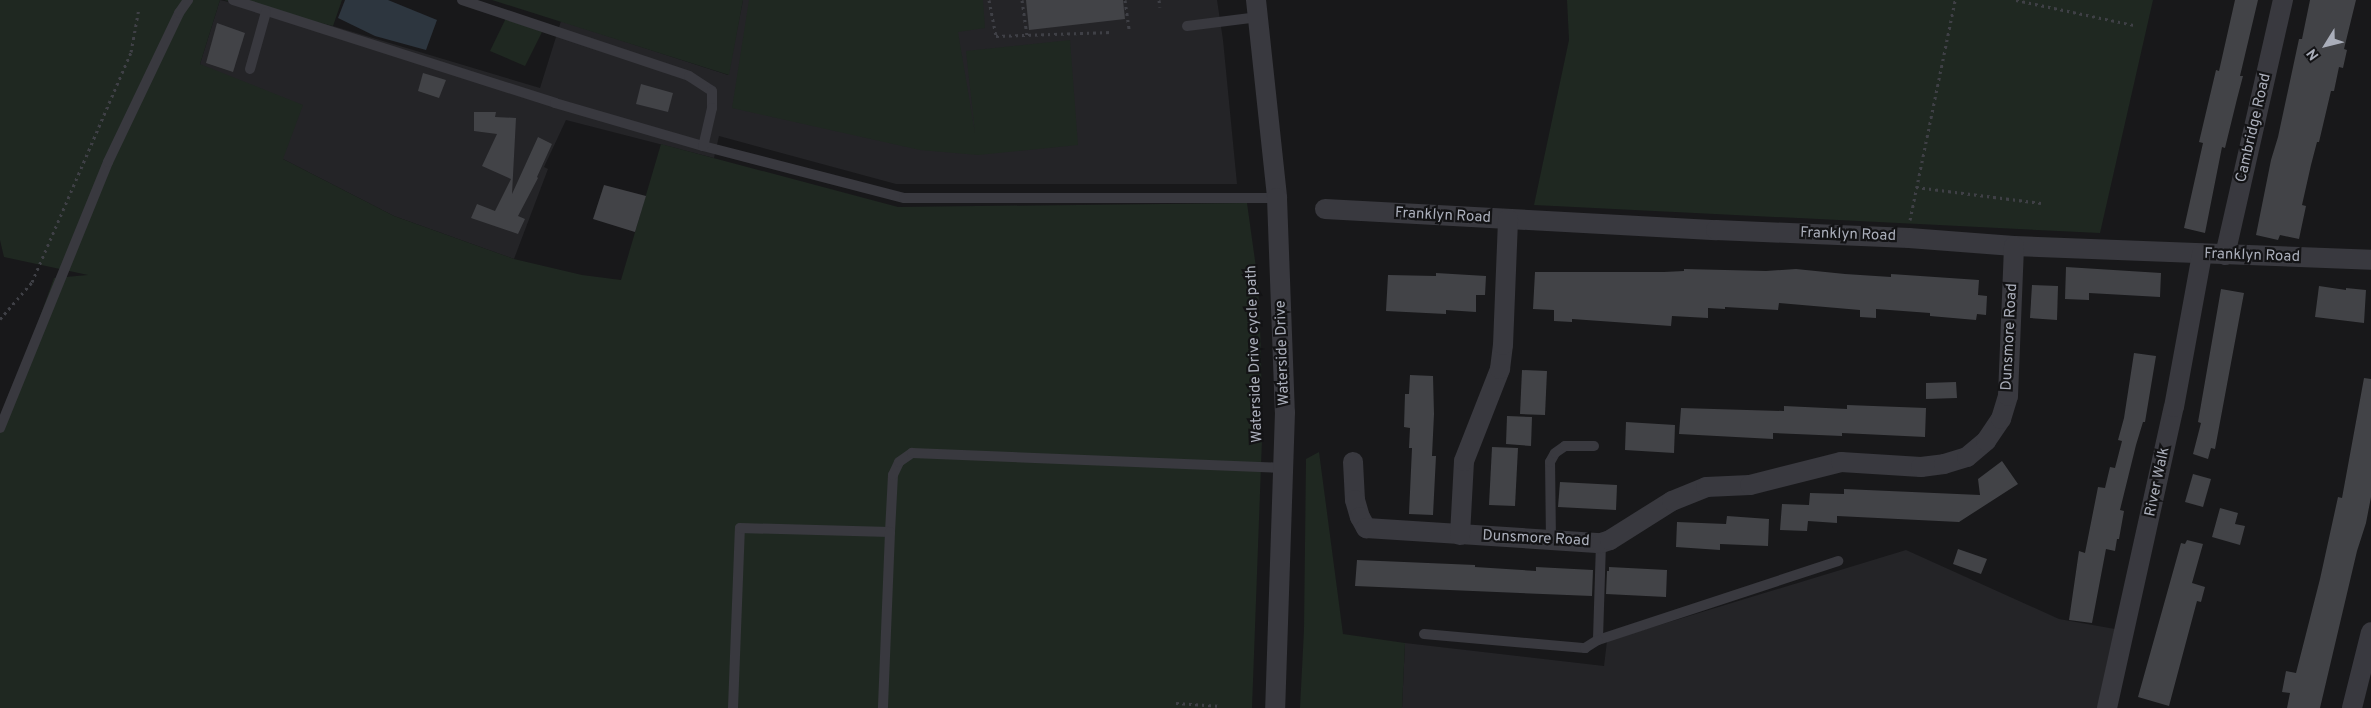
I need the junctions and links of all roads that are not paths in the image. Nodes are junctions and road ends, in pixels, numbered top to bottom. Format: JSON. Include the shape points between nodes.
{"nodes":[{"id":1,"x":188,"y":0,"type":"edge"},
{"id":2,"x":233,"y":0,"type":"edge"},
{"id":3,"x":462,"y":0,"type":"edge"},
{"id":4,"x":2283,"y":0,"type":"edge"},
{"id":5,"x":1257,"y":8,"type":"edge"},
{"id":6,"x":266,"y":12,"type":"junction"},
{"id":7,"x":1187,"y":26,"type":"dead end"},
{"id":8,"x":250,"y":70,"type":"dead end"},
{"id":9,"x":703,"y":146,"type":"junction"},
{"id":10,"x":1277,"y":198,"type":"junction"},
{"id":11,"x":1325,"y":209,"type":"dead end"},
{"id":12,"x":1508,"y":219,"type":"junction"},
{"id":13,"x":2014,"y":246,"type":"junction"},
{"id":14,"x":2202,"y":254,"type":"junction"},
{"id":15,"x":2225,"y":255,"type":"junction"},
{"id":16,"x":2371,"y":260,"type":"edge"},
{"id":17,"x":0,"y":428,"type":"edge"},
{"id":18,"x":1594,"y":446,"type":"dead end"},
{"id":19,"x":1353,"y":462,"type":"dead end"},
{"id":20,"x":1283,"y":468,"type":"junction"},
{"id":21,"x":890,"y":532,"type":"junction"},
{"id":22,"x":1460,"y":535,"type":"junction"},
{"id":23,"x":1551,"y":540,"type":"junction"},
{"id":24,"x":1601,"y":543,"type":"junction"},
{"id":25,"x":1838,"y":561,"type":"dead end"},
{"id":26,"x":2371,"y":632,"type":"edge"},
{"id":27,"x":1424,"y":634,"type":"dead end"},
{"id":28,"x":1598,"y":640,"type":"junction"},
{"id":29,"x":732,"y":708,"type":"edge"},
{"id":30,"x":883,"y":708,"type":"edge"},
{"id":31,"x":1275,"y":708,"type":"edge"},
{"id":32,"x":2107,"y":708,"type":"edge"},
{"id":33,"x":2352,"y":708,"type":"edge"}],
"edges":[{"from":1,"to":17,"type":"lane","via":[[108,162]]},
{"from":2,"to":6,"type":"lane"},
{"from":3,"to":9,"type":"lane","via":[[689,76],[712,91],[712,108]]},
{"from":4,"to":15,"type":"street","name":"Cambridge Road"},
{"from":5,"to":7,"type":"lane"},
{"from":5,"to":10,"type":"street","name":"Waterside Drive"},
{"from":6,"to":8,"type":"lane"},
{"from":6,"to":9,"type":"lane"},
{"from":9,"to":10,"type":"lane","via":[[904,198]]},
{"from":10,"to":20,"type":"street","name":"Waterside Drive","via":[[1285,412]]},
{"from":11,"to":12,"type":"street","name":"Franklyn Road"},
{"from":12,"to":13,"type":"street","name":"Franklyn Road"},
{"from":12,"to":22,"type":"street","name":"Dunsmore Road","via":[[1501,361],[1493,390],[1464,461]]},
{"from":13,"to":14,"type":"street","name":"Franklyn Road"},
{"from":13,"to":24,"type":"street","name":"Dunsmore Road","via":[[2008,396],[2001,419],[1986,441],[1967,456],[1944,464],[1920,467],[1842,462],[1750,485],[1706,487],[1672,502]]},
{"from":14,"to":15,"type":"street","name":"Franklyn Road"},
{"from":14,"to":32,"type":"street","name":"River Walk","via":[[2174,407]]},
{"from":15,"to":16,"type":"street","name":"Franklyn Road"},
{"from":18,"to":23,"type":"lane","via":[[1565,446],[1555,453],[1550,462]]},
{"from":19,"to":22,"type":"street","name":"Dunsmore Road","via":[[1355,500],[1366,528]]},
{"from":20,"to":21,"type":"lane","via":[[912,453],[896,467]]},
{"from":20,"to":31,"type":"street","name":"Waterside Drive"},
{"from":21,"to":29,"type":"lane","via":[[740,528]]},
{"from":21,"to":30,"type":"lane"},
{"from":22,"to":23,"type":"street","name":"Dunsmore Road"},
{"from":23,"to":24,"type":"street","name":"Dunsmore Road"},
{"from":24,"to":28,"type":"lane"},
{"from":25,"to":28,"type":"lane"},
{"from":26,"to":33,"type":"street"},
{"from":27,"to":28,"type":"lane","via":[[1585,648]]}]}
